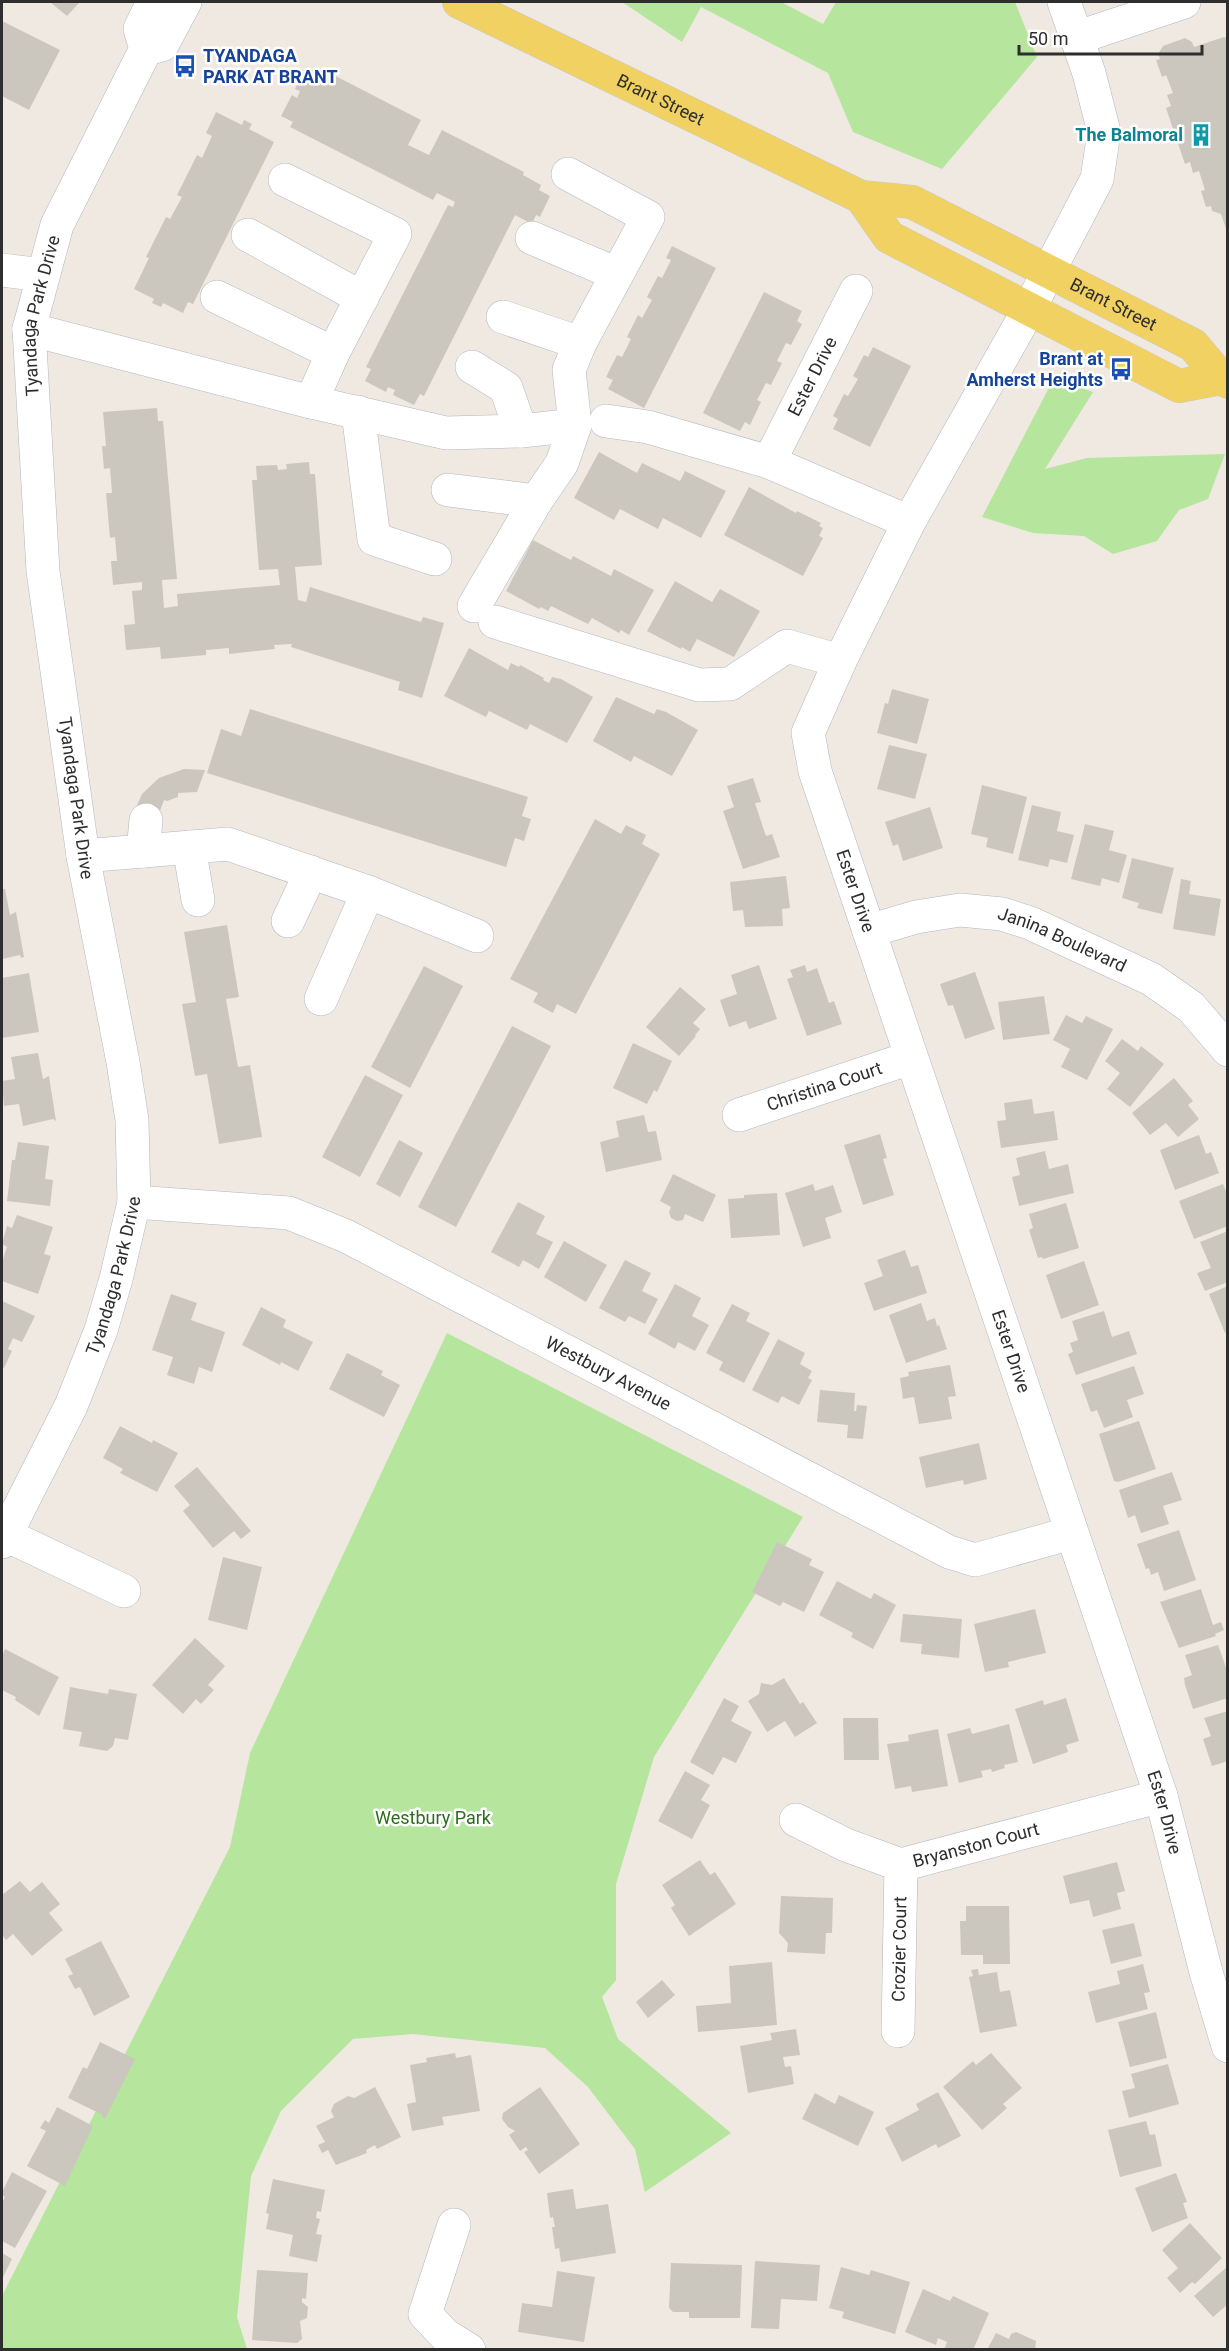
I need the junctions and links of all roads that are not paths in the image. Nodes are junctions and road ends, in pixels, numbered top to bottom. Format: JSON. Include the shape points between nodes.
{"nodes":[{"id":1,"x":153,"y":2,"type":"edge"},
{"id":2,"x":185,"y":2,"type":"edge"},
{"id":3,"x":459,"y":2,"type":"edge"},
{"id":4,"x":1064,"y":2,"type":"edge"},
{"id":5,"x":1184,"y":2,"type":"edge"},
{"id":6,"x":1076,"y":38,"type":"junction"},
{"id":7,"x":146,"y":49,"type":"junction"},
{"id":8,"x":568,"y":174,"type":"dead end"},
{"id":9,"x":285,"y":180,"type":"dead end"},
{"id":10,"x":861,"y":198,"type":"junction"},
{"id":11,"x":248,"y":235,"type":"dead end"},
{"id":12,"x":532,"y":238,"type":"dead end"},
{"id":13,"x":2,"y":270,"type":"edge"},
{"id":14,"x":1048,"y":273,"type":"junction"},
{"id":15,"x":43,"y":274,"type":"junction"},
{"id":16,"x":617,"y":274,"type":"junction"},
{"id":17,"x":856,"y":291,"type":"dead end"},
{"id":18,"x":217,"y":297,"type":"dead end"},
{"id":19,"x":362,"y":298,"type":"junction"},
{"id":20,"x":1029,"y":309,"type":"junction"},
{"id":21,"x":503,"y":317,"type":"dead end"},
{"id":22,"x":29,"y":328,"type":"junction"},
{"id":23,"x":333,"y":353,"type":"junction"},
{"id":24,"x":575,"y":357,"type":"junction"},
{"id":25,"x":472,"y":367,"type":"dead end"},
{"id":26,"x":1224,"y":380,"type":"edge"},
{"id":27,"x":311,"y":402,"type":"junction"},
{"id":28,"x":358,"y":412,"type":"junction"},
{"id":29,"x":591,"y":423,"type":"junction"},
{"id":30,"x":521,"y":431,"type":"junction"},
{"id":31,"x":768,"y":462,"type":"junction"},
{"id":32,"x":448,"y":490,"type":"dead end"},
{"id":33,"x":536,"y":501,"type":"junction"},
{"id":34,"x":909,"y":522,"type":"junction"},
{"id":35,"x":435,"y":559,"type":"dead end"},
{"id":36,"x":840,"y":661,"type":"junction"},
{"id":37,"x":189,"y":847,"type":"junction"},
{"id":38,"x":83,"y":856,"type":"junction"},
{"id":39,"x":311,"y":872,"type":"junction"},
{"id":40,"x":368,"y":892,"type":"junction"},
{"id":41,"x":198,"y":900,"type":"dead end"},
{"id":42,"x":288,"y":921,"type":"dead end"},
{"id":43,"x":869,"y":931,"type":"junction"},
{"id":44,"x":477,"y":936,"type":"dead end"},
{"id":45,"x":321,"y":999,"type":"dead end"},
{"id":46,"x":1223,"y":1034,"type":"edge"},
{"id":47,"x":910,"y":1058,"type":"junction"},
{"id":48,"x":739,"y":1115,"type":"dead end"},
{"id":49,"x":134,"y":1202,"type":"junction"},
{"id":50,"x":1071,"y":1533,"type":"junction"},
{"id":51,"x":4,"y":1538,"type":"edge"},
{"id":52,"x":124,"y":1592,"type":"dead end"},
{"id":53,"x":1161,"y":1796,"type":"junction"},
{"id":54,"x":796,"y":1820,"type":"dead end"},
{"id":55,"x":901,"y":1865,"type":"junction"},
{"id":56,"x":1216,"y":1970,"type":"edge"},
{"id":57,"x":898,"y":2031,"type":"dead end"},
{"id":58,"x":1227,"y":2046,"type":"edge"},
{"id":59,"x":454,"y":2225,"type":"dead end"},
{"id":60,"x":469,"y":2349,"type":"edge"}],
"edges":[{"from":1,"to":7,"type":"street","via":[[140,28]]},
{"from":2,"to":7,"type":"street","name":"Tyandaga Park Drive","via":[[162,45]]},
{"from":3,"to":10,"type":"main road","name":"Brant Street"},
{"from":4,"to":6,"type":"street","name":"Ester Drive"},
{"from":5,"to":6,"type":"street"},
{"from":6,"to":14,"type":"street","name":"Ester Drive","via":[[1104,132],[1097,179]]},
{"from":7,"to":15,"type":"street","name":"Tyandaga Park Drive","via":[[57,225]]},
{"from":8,"to":16,"type":"street","via":[[648,218]]},
{"from":9,"to":19,"type":"street","via":[[395,234]]},
{"from":10,"to":14,"type":"main road","name":"Brant Street","via":[[912,202]]},
{"from":10,"to":20,"type":"main road","name":"Brant Street","via":[[889,237]]},
{"from":11,"to":19,"type":"street"},
{"from":12,"to":16,"type":"street"},
{"from":13,"to":15,"type":"street"},
{"from":14,"to":20,"type":"street","name":"Ester Drive"},
{"from":14,"to":26,"type":"main road","name":"Brant Street","via":[[1193,345]]},
{"from":15,"to":22,"type":"street","name":"Tyandaga Park Drive"},
{"from":16,"to":24,"type":"street"},
{"from":17,"to":31,"type":"street","name":"Ester Drive"},
{"from":18,"to":23,"type":"street"},
{"from":19,"to":23,"type":"street"},
{"from":20,"to":26,"type":"main road","name":"Brant Street","via":[[1179,386]]},
{"from":20,"to":34,"type":"street","name":"Ester Drive"},
{"from":21,"to":24,"type":"street"},
{"from":22,"to":27,"type":"street"},
{"from":22,"to":38,"type":"street","name":"Tyandaga Park Drive","via":[[43,571]]},
{"from":23,"to":27,"type":"street"},
{"from":24,"to":29,"type":"street"},
{"from":25,"to":30,"type":"street","via":[[506,388]]},
{"from":27,"to":28,"type":"street"},
{"from":28,"to":30,"type":"street","via":[[446,433]]},
{"from":28,"to":35,"type":"street","via":[[374,539]]},
{"from":29,"to":30,"type":"street"},
{"from":29,"to":31,"type":"street","via":[[648,427]]},
{"from":29,"to":33,"type":"street"},
{"from":31,"to":34,"type":"street"},
{"from":32,"to":33,"type":"street"},
{"from":33,"to":36,"type":"street","via":[[485,614],[699,685],[730,684],[787,646]]},
{"from":34,"to":36,"type":"street","name":"Ester Drive"},
{"from":36,"to":43,"type":"street","name":"Ester Drive","via":[[808,733],[815,771]]},
{"from":37,"to":38,"type":"street","via":[[144,835]]},
{"from":37,"to":39,"type":"street","via":[[228,844]]},
{"from":37,"to":41,"type":"street"},
{"from":38,"to":49,"type":"street","name":"Tyandaga Park Drive","via":[[132,1120]]},
{"from":39,"to":40,"type":"street"},
{"from":39,"to":42,"type":"street"},
{"from":40,"to":44,"type":"street"},
{"from":40,"to":45,"type":"street"},
{"from":43,"to":46,"type":"street","name":"Janina Boulevard","via":[[916,917],[960,910],[1002,914],[1151,979]]},
{"from":43,"to":47,"type":"street","name":"Ester Drive"},
{"from":47,"to":48,"type":"street","name":"Christina Court"},
{"from":47,"to":50,"type":"street","name":"Ester Drive"},
{"from":49,"to":50,"type":"street","name":"Westbury Avenue","via":[[289,1213],[345,1236],[949,1552],[975,1560]]},
{"from":49,"to":51,"type":"street","name":"Tyandaga Park Drive","via":[[101,1330],[71,1406]]},
{"from":50,"to":53,"type":"street","name":"Ester Drive"},
{"from":51,"to":52,"type":"street"},
{"from":53,"to":55,"type":"street","name":"Bryanston Court"},
{"from":53,"to":56,"type":"street","name":"Ester Drive"},
{"from":54,"to":55,"type":"street","name":"Bryanston Court","via":[[846,1845]]},
{"from":55,"to":57,"type":"street","name":"Crozier Court"},
{"from":56,"to":58,"type":"street","name":"Ester Drive"},
{"from":59,"to":60,"type":"street","via":[[425,2314],[445,2335]]}]}
